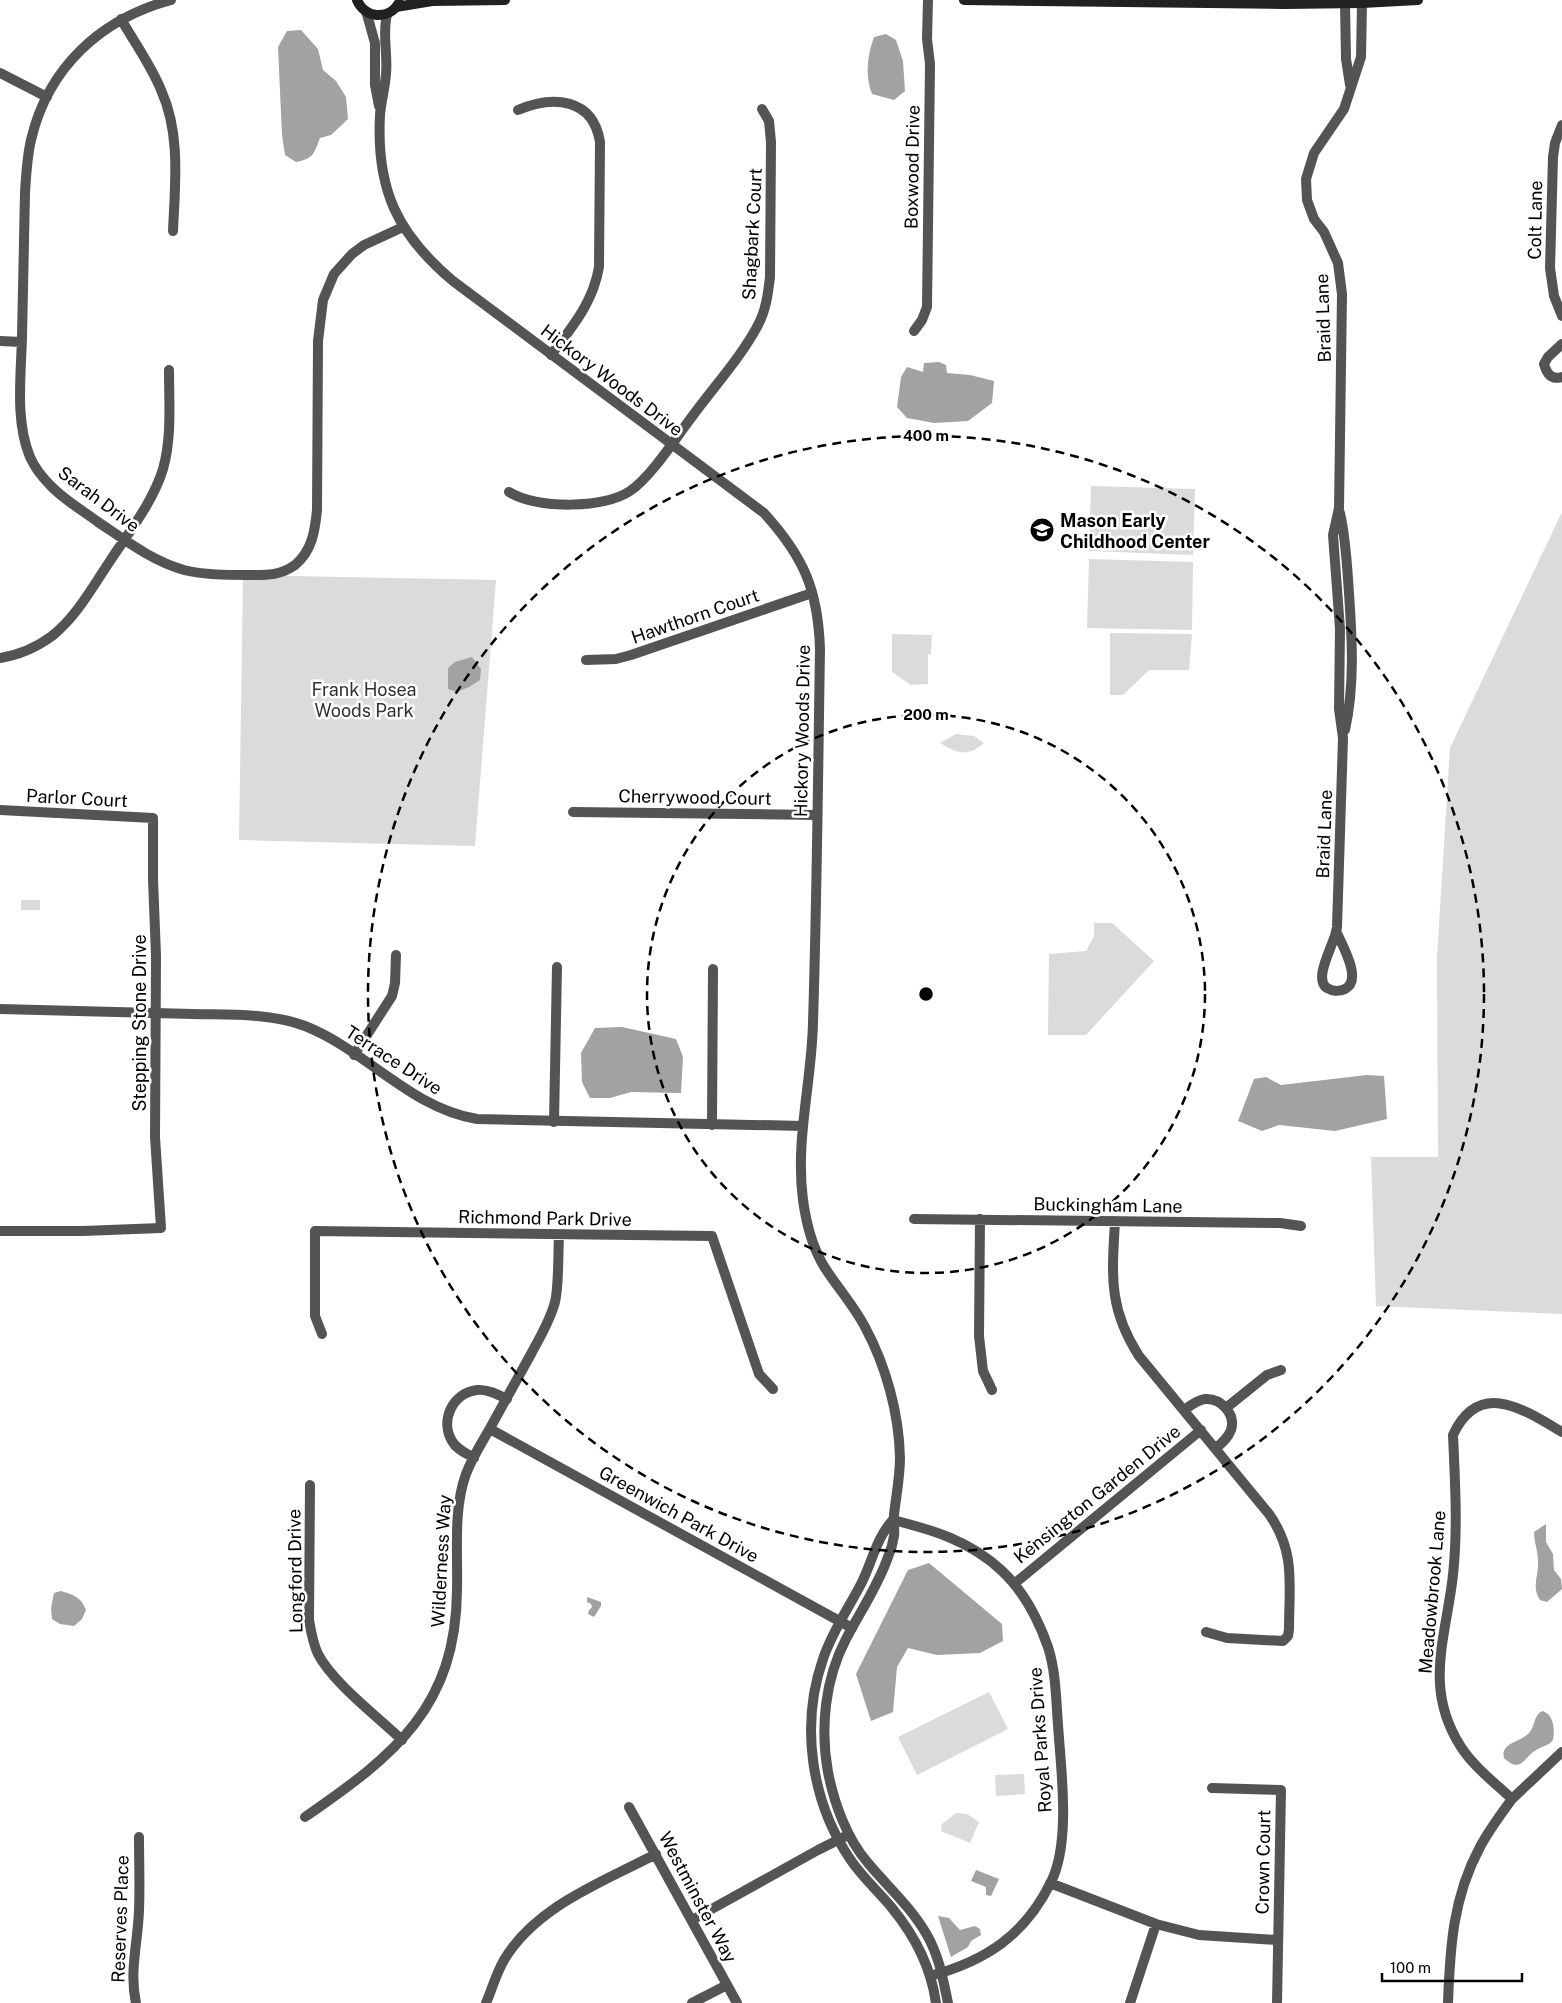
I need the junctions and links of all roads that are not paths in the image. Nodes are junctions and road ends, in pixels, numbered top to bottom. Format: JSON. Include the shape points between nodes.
{"nodes":[{"id":1,"x":171,"y":0,"type":"edge"},
{"id":2,"x":504,"y":0,"type":"edge"},
{"id":3,"x":928,"y":0,"type":"edge"},
{"id":4,"x":964,"y":0,"type":"edge"},
{"id":5,"x":1418,"y":0,"type":"edge"},
{"id":6,"x":356,"y":1,"type":"edge"},
{"id":7,"x":1345,"y":3,"type":"junction"},
{"id":8,"x":1362,"y":3,"type":"junction"},
{"id":9,"x":395,"y":7,"type":"edge"},
{"id":10,"x":366,"y":12,"type":"junction"},
{"id":11,"x":121,"y":20,"type":"junction"},
{"id":12,"x":0,"y":73,"type":"edge"},
{"id":13,"x":1351,"y":86,"type":"junction"},
{"id":14,"x":47,"y":97,"type":"junction"},
{"id":15,"x":762,"y":109,"type":"dead end"},
{"id":16,"x":518,"y":110,"type":"dead end"},
{"id":17,"x":380,"y":115,"type":"junction"},
{"id":18,"x":1562,"y":125,"type":"edge"},
{"id":19,"x":403,"y":227,"type":"junction"},
{"id":20,"x":173,"y":231,"type":"dead end"},
{"id":21,"x":1562,"y":316,"type":"edge"},
{"id":22,"x":914,"y":331,"type":"dead end"},
{"id":23,"x":0,"y":341,"type":"edge"},
{"id":24,"x":22,"y":342,"type":"junction"},
{"id":25,"x":1562,"y":344,"type":"edge"},
{"id":26,"x":551,"y":355,"type":"junction"},
{"id":27,"x":169,"y":370,"type":"dead end"},
{"id":28,"x":1562,"y":377,"type":"edge"},
{"id":29,"x":670,"y":445,"type":"junction"},
{"id":30,"x":509,"y":492,"type":"dead end"},
{"id":31,"x":124,"y":540,"type":"junction"},
{"id":32,"x":812,"y":594,"type":"junction"},
{"id":33,"x":0,"y":658,"type":"edge"},
{"id":34,"x":586,"y":660,"type":"dead end"},
{"id":35,"x":0,"y":810,"type":"edge"},
{"id":36,"x":573,"y":812,"type":"dead end"},
{"id":37,"x":817,"y":815,"type":"junction"},
{"id":38,"x":153,"y":818,"type":"joint"},
{"id":39,"x":1336,"y":931,"type":"junction"},
{"id":40,"x":396,"y":955,"type":"dead end"},
{"id":41,"x":557,"y":967,"type":"dead end"},
{"id":42,"x":714,"y":969,"type":"dead end"},
{"id":43,"x":0,"y":1009,"type":"edge"},
{"id":44,"x":156,"y":1013,"type":"junction"},
{"id":45,"x":354,"y":1055,"type":"junction"},
{"id":46,"x":554,"y":1122,"type":"junction"},
{"id":47,"x":712,"y":1125,"type":"junction"},
{"id":48,"x":803,"y":1126,"type":"junction"},
{"id":49,"x":914,"y":1219,"type":"dead end"},
{"id":50,"x":980,"y":1219,"type":"junction"},
{"id":51,"x":1116,"y":1222,"type":"junction"},
{"id":52,"x":1301,"y":1226,"type":"dead end"},
{"id":53,"x":0,"y":1231,"type":"edge"},
{"id":54,"x":558,"y":1234,"type":"junction"},
{"id":55,"x":322,"y":1334,"type":"dead end"},
{"id":56,"x":1281,"y":1370,"type":"dead end"},
{"id":57,"x":773,"y":1389,"type":"dead end"},
{"id":58,"x":992,"y":1390,"type":"dead end"},
{"id":59,"x":506,"y":1398,"type":"junction"},
{"id":60,"x":1226,"y":1408,"type":"junction"},
{"id":61,"x":1184,"y":1410,"type":"junction"},
{"id":62,"x":490,"y":1428,"type":"junction"},
{"id":63,"x":1201,"y":1430,"type":"junction"},
{"id":64,"x":1562,"y":1432,"type":"edge"},
{"id":65,"x":1216,"y":1448,"type":"junction"},
{"id":66,"x":474,"y":1458,"type":"junction"},
{"id":67,"x":310,"y":1485,"type":"dead end"},
{"id":68,"x":893,"y":1520,"type":"junction"},
{"id":69,"x":1014,"y":1584,"type":"junction"},
{"id":70,"x":840,"y":1621,"type":"junction"},
{"id":71,"x":852,"y":1628,"type":"junction"},
{"id":72,"x":1206,"y":1632,"type":"dead end"},
{"id":73,"x":402,"y":1740,"type":"junction"},
{"id":74,"x":1562,"y":1752,"type":"edge"},
{"id":75,"x":1212,"y":1788,"type":"dead end"},
{"id":76,"x":1512,"y":1799,"type":"junction"},
{"id":77,"x":629,"y":1807,"type":"dead end"},
{"id":78,"x":305,"y":1817,"type":"dead end"},
{"id":79,"x":850,"y":1834,"type":"junction"},
{"id":80,"x":139,"y":1836,"type":"dead end"},
{"id":81,"x":838,"y":1840,"type":"junction"},
{"id":82,"x":656,"y":1854,"type":"junction"},
{"id":83,"x":1050,"y":1884,"type":"junction"},
{"id":84,"x":692,"y":1920,"type":"junction"},
{"id":85,"x":1156,"y":1924,"type":"junction"},
{"id":86,"x":1277,"y":1940,"type":"junction"},
{"id":87,"x":942,"y":1973,"type":"junction"},
{"id":88,"x":930,"y":1976,"type":"junction"},
{"id":89,"x":727,"y":1985,"type":"junction"},
{"id":90,"x":136,"y":2003,"type":"edge"},
{"id":91,"x":486,"y":2003,"type":"edge"},
{"id":92,"x":692,"y":2003,"type":"edge"},
{"id":93,"x":737,"y":2003,"type":"edge"},
{"id":94,"x":936,"y":2003,"type":"edge"},
{"id":95,"x":948,"y":2003,"type":"edge"},
{"id":96,"x":1130,"y":2003,"type":"edge"},
{"id":97,"x":1277,"y":2003,"type":"edge"},
{"id":98,"x":1448,"y":2003,"type":"edge"}],
"edges":[{"from":1,"to":11,"type":"street","name":"Sarah Drive"},
{"from":2,"to":9,"type":"main road","via":[[432,1]]},
{"from":3,"to":22,"type":"street","name":"Boxwood Drive","via":[[927,307]]},
{"from":4,"to":7,"type":"main road"},
{"from":5,"to":8,"type":"main road"},
{"from":6,"to":10,"type":"main road"},
{"from":7,"to":8,"type":"main road"},
{"from":7,"to":13,"type":"street","name":"Braid Lane","via":[[1346,59]]},
{"from":8,"to":13,"type":"street","name":"Braid Lane","via":[[1361,57]]},
{"from":9,"to":10,"type":"main road","via":[[377,16]]},
{"from":9,"to":17,"type":"street","name":"Hickory Woods Drive","via":[[384,30],[386,70]]},
{"from":10,"to":17,"type":"street","name":"Hickory Woods Drive","via":[[375,42],[375,86]]},
{"from":11,"to":14,"type":"street","name":"Sarah Drive","via":[[78,53]]},
{"from":11,"to":20,"type":"street","via":[[155,78],[169,111],[174,146]]},
{"from":12,"to":14,"type":"street"},
{"from":13,"to":39,"type":"street","name":"Braid Lane","via":[[1344,109],[1314,153],[1306,179],[1307,200],[1314,219],[1324,232],[1338,263],[1342,294],[1338,508],[1345,536],[1351,629],[1350,707],[1343,738]]},
{"from":14,"to":24,"type":"street","name":"Sarah Drive","via":[[34,129],[28,158]]},
{"from":15,"to":29,"type":"street","name":"Shagbark Court","via":[[769,121],[771,142],[770,277],[766,306],[746,344]]},
{"from":16,"to":26,"type":"street","via":[[553,101],[574,105],[591,117],[600,142],[597,282],[585,309]]},
{"from":17,"to":19,"type":"street","name":"Hickory Woods Drive","via":[[382,174]]},
{"from":18,"to":21,"type":"street","name":"Colt Lane","via":[[1553,157],[1550,261],[1551,282]]},
{"from":19,"to":26,"type":"street","name":"Hickory Woods Drive","via":[[432,263]]},
{"from":19,"to":31,"type":"street","name":"Sarah Drive","via":[[352,254],[334,274],[323,300],[318,341],[317,510],[310,544],[299,561],[274,575],[205,574],[171,566]]},
{"from":23,"to":24,"type":"street"},
{"from":24,"to":31,"type":"street","name":"Sarah Drive","via":[[22,424],[25,444],[33,463],[40,475],[60,494]]},
{"from":25,"to":28,"type":"street","via":[[1544,364],[1546,373],[1554,378]]},
{"from":26,"to":29,"type":"street","name":"Hickory Woods Drive"},
{"from":27,"to":31,"type":"street","via":[[164,467],[147,505]]},
{"from":29,"to":30,"type":"street","name":"Shagbark Court","via":[[640,484],[611,500],[548,503],[527,500]]},
{"from":29,"to":32,"type":"street","name":"Hickory Woods Drive","via":[[764,514],[797,554]]},
{"from":31,"to":33,"type":"street","via":[[63,626],[28,650]]},
{"from":32,"to":34,"type":"street","name":"Hawthorn Court","via":[[631,656]]},
{"from":32,"to":37,"type":"street","name":"Hickory Woods Drive","via":[[820,628]]},
{"from":35,"to":38,"type":"street","name":"Parlor Court"},
{"from":36,"to":37,"type":"street","name":"Cherrywood Court"},
{"from":37,"to":48,"type":"street","name":"Hickory Woods Drive","via":[[813,1026]]},
{"from":38,"to":44,"type":"street","name":"Stepping Stone Drive"},
{"from":39,"to":39,"type":"street","name":"Braid Lane","via":[[1321,974],[1326,988],[1335,991],[1346,989],[1354,974]]},
{"from":40,"to":45,"type":"street","via":[[392,996]]},
{"from":41,"to":46,"type":"street"},
{"from":42,"to":47,"type":"street"},
{"from":43,"to":44,"type":"street","name":"Terrace Drive"},
{"from":44,"to":45,"type":"street","name":"Terrace Drive","via":[[285,1020],[324,1034]]},
{"from":44,"to":53,"type":"street","name":"Stepping Stone Drive","via":[[155,1137],[161,1228],[82,1232]]},
{"from":45,"to":46,"type":"street","name":"Terrace Drive","via":[[426,1102],[458,1116]]},
{"from":46,"to":47,"type":"street","name":"Terrace Drive"},
{"from":47,"to":48,"type":"street","name":"Terrace Drive"},
{"from":48,"to":68,"type":"street","name":"Hickory Woods Drive","via":[[803,1204],[810,1234],[823,1264],[865,1327],[882,1365],[894,1405],[900,1459]]},
{"from":49,"to":50,"type":"street","name":"Buckingham Lane"},
{"from":50,"to":51,"type":"street","name":"Buckingham Lane"},
{"from":50,"to":58,"type":"street","via":[[979,1336],[983,1371]]},
{"from":51,"to":52,"type":"street","name":"Buckingham Lane","via":[[1280,1223]]},
{"from":51,"to":61,"type":"street","via":[[1114,1290],[1122,1325],[1139,1356]]},
{"from":54,"to":55,"type":"street","name":"Richmond Park Drive","via":[[315,1231],[315,1316]]},
{"from":54,"to":57,"type":"street","name":"Richmond Park Drive","via":[[712,1236],[759,1374]]},
{"from":54,"to":59,"type":"street","name":"Wilderness Way","via":[[556,1301],[545,1328]]},
{"from":56,"to":60,"type":"street","via":[[1267,1375]]},
{"from":59,"to":62,"type":"street","name":"Wilderness Way"},
{"from":59,"to":66,"type":"street","via":[[477,1390],[463,1395],[452,1406],[449,1434],[457,1447]]},
{"from":60,"to":61,"type":"street","via":[[1220,1402],[1206,1399]]},
{"from":60,"to":65,"type":"street","via":[[1232,1428]]},
{"from":61,"to":63,"type":"street"},
{"from":62,"to":66,"type":"street","name":"Wilderness Way"},
{"from":62,"to":70,"type":"street","name":"Greenwich Park Drive"},
{"from":63,"to":65,"type":"street"},
{"from":63,"to":69,"type":"street","name":"Kensington Garden Drive"},
{"from":64,"to":76,"type":"street","name":"Meadowbrook Lane","via":[[1518,1408],[1489,1402],[1473,1408],[1460,1421],[1453,1435],[1457,1527],[1439,1665],[1442,1701],[1461,1747]]},
{"from":65,"to":72,"type":"street","via":[[1284,1538],[1290,1565],[1289,1629],[1283,1641],[1226,1638]]},
{"from":66,"to":73,"type":"street","name":"Wilderness Way","via":[[464,1479],[460,1499],[457,1604],[452,1646],[432,1698]]},
{"from":67,"to":73,"type":"street","name":"Longford Drive","via":[[309,1620],[318,1655],[335,1678]]},
{"from":68,"to":69,"type":"street","name":"Royal Parks Drive","via":[[962,1542],[986,1556]]},
{"from":68,"to":70,"type":"street","name":"Hickory Woods Drive","via":[[884,1530],[871,1565]]},
{"from":68,"to":71,"type":"street","name":"Hickory Woods Drive","via":[[894,1532],[887,1560]]},
{"from":69,"to":83,"type":"street","name":"Royal Parks Drive","via":[[1041,1628],[1055,1683],[1063,1809],[1060,1851]]},
{"from":70,"to":71,"type":"street","name":"Greenwich Park Drive"},
{"from":70,"to":81,"type":"street","name":"Hickory Woods Drive","via":[[819,1672],[811,1720],[816,1776],[827,1816]]},
{"from":71,"to":79,"type":"street","name":"Hickory Woods Drive","via":[[836,1660],[825,1722],[828,1772]]},
{"from":73,"to":78,"type":"street","name":"Wilderness Way","via":[[384,1758]]},
{"from":74,"to":76,"type":"street"},
{"from":75,"to":86,"type":"street","name":"Crown Court","via":[[1281,1790]]},
{"from":76,"to":98,"type":"street","via":[[1481,1845],[1463,1884],[1452,1932]]},
{"from":77,"to":82,"type":"street","name":"Westminster Way"},
{"from":79,"to":81,"type":"street"},
{"from":79,"to":87,"type":"street","name":"Hickory Woods Drive","via":[[866,1862],[917,1919]]},
{"from":80,"to":90,"type":"street","name":"Reserves Place","via":[[139,1912],[133,1990]]},
{"from":81,"to":84,"type":"street"},
{"from":81,"to":88,"type":"street","name":"Hickory Woods Drive","via":[[863,1876],[904,1924],[919,1948]]},
{"from":82,"to":84,"type":"street","name":"Westminster Way"},
{"from":82,"to":91,"type":"street","via":[[576,1896],[536,1923],[504,1960]]},
{"from":83,"to":85,"type":"street"},
{"from":83,"to":87,"type":"street","name":"Royal Parks Drive","via":[[1027,1920],[1002,1945],[966,1966]]},
{"from":84,"to":89,"type":"street","name":"Westminster Way"},
{"from":85,"to":86,"type":"street","via":[[1199,1935]]},
{"from":85,"to":96,"type":"street"},
{"from":86,"to":97,"type":"street","name":"Crown Court"},
{"from":87,"to":88,"type":"street","name":"Royal Parks Drive"},
{"from":87,"to":95,"type":"street","name":"Hickory Woods Drive"},
{"from":88,"to":94,"type":"street","name":"Hickory Woods Drive"},
{"from":89,"to":92,"type":"street"},
{"from":89,"to":93,"type":"street","name":"Westminster Way"}]}
